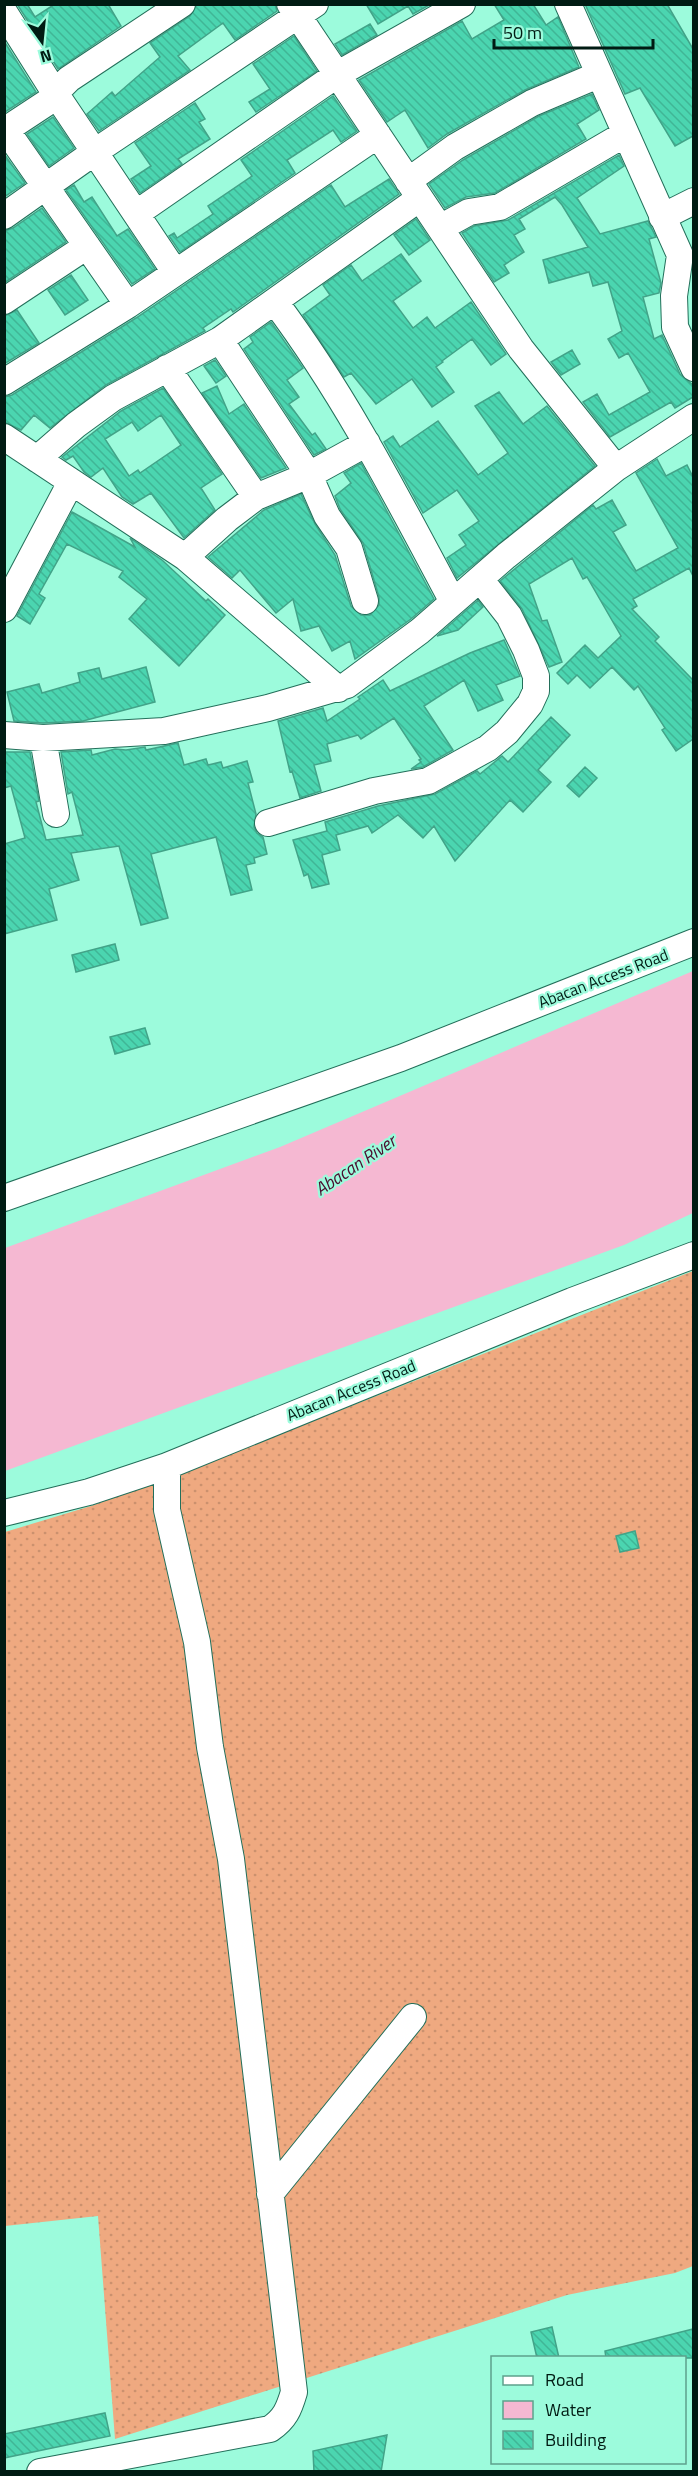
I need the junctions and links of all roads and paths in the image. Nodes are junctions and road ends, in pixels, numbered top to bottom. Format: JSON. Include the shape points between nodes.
{"nodes":[{"id":1,"x":182,"y":4,"type":"edge"},
{"id":2,"x":462,"y":4,"type":"edge"},
{"id":3,"x":568,"y":4,"type":"edge"},
{"id":4,"x":301,"y":8,"type":"edge"},
{"id":5,"x":4,"y":12,"type":"edge"},
{"id":6,"x":338,"y":74,"type":"junction"},
{"id":7,"x":598,"y":75,"type":"junction"},
{"id":8,"x":57,"y":96,"type":"junction"},
{"id":9,"x":5,"y":129,"type":"edge"},
{"id":10,"x":378,"y":135,"type":"junction"},
{"id":11,"x":625,"y":135,"type":"junction"},
{"id":12,"x":96,"y":151,"type":"junction"},
{"id":13,"x":46,"y":186,"type":"junction"},
{"id":14,"x":414,"y":189,"type":"junction"},
{"id":15,"x":693,"y":201,"type":"edge"},
{"id":16,"x":137,"y":213,"type":"junction"},
{"id":17,"x":4,"y":216,"type":"edge"},
{"id":18,"x":662,"y":217,"type":"junction"},
{"id":19,"x":440,"y":228,"type":"junction"},
{"id":20,"x":87,"y":246,"type":"junction"},
{"id":21,"x":175,"y":272,"type":"junction"},
{"id":22,"x":4,"y":301,"type":"edge"},
{"id":23,"x":275,"y":302,"type":"junction"},
{"id":24,"x":128,"y":305,"type":"junction"},
{"id":25,"x":220,"y":340,"type":"junction"},
{"id":26,"x":167,"y":368,"type":"junction"},
{"id":27,"x":693,"y":368,"type":"edge"},
{"id":28,"x":4,"y":382,"type":"edge"},
{"id":29,"x":693,"y":417,"type":"edge"},
{"id":30,"x":4,"y":437,"type":"edge"},
{"id":31,"x":367,"y":443,"type":"junction"},
{"id":32,"x":37,"y":459,"type":"junction"},
{"id":33,"x":616,"y":468,"type":"junction"},
{"id":34,"x":309,"y":476,"type":"junction"},
{"id":35,"x":71,"y":482,"type":"junction"},
{"id":36,"x":256,"y":498,"type":"junction"},
{"id":37,"x":185,"y":557,"type":"junction"},
{"id":38,"x":480,"y":579,"type":"junction"},
{"id":39,"x":364,"y":601,"type":"dead end"},
{"id":40,"x":453,"y":602,"type":"junction"},
{"id":41,"x":4,"y":609,"type":"edge"},
{"id":42,"x":338,"y":689,"type":"junction"},
{"id":43,"x":4,"y":735,"type":"edge"},
{"id":44,"x":43,"y":738,"type":"junction"},
{"id":45,"x":56,"y":814,"type":"dead end"},
{"id":46,"x":268,"y":823,"type":"dead end"},
{"id":47,"x":693,"y":942,"type":"edge"},
{"id":48,"x":4,"y":1198,"type":"edge"},
{"id":49,"x":693,"y":1256,"type":"edge"},
{"id":50,"x":167,"y":1466,"type":"junction"},
{"id":51,"x":4,"y":1513,"type":"edge"},
{"id":52,"x":412,"y":2017,"type":"dead end"},
{"id":53,"x":270,"y":2194,"type":"junction"},
{"id":54,"x":40,"y":2472,"type":"edge"}],
"edges":[{"from":1,"to":8,"type":"street","via":[[69,79]]},
{"from":2,"to":6,"type":"street"},
{"from":3,"to":7,"type":"street"},
{"from":4,"to":6,"type":"street"},
{"from":4,"to":12,"type":"street"},
{"from":5,"to":8,"type":"street"},
{"from":6,"to":10,"type":"street"},
{"from":6,"to":16,"type":"street"},
{"from":7,"to":11,"type":"street"},
{"from":7,"to":14,"type":"street","via":[[532,103],[455,147]]},
{"from":8,"to":9,"type":"street"},
{"from":8,"to":12,"type":"street"},
{"from":9,"to":13,"type":"street"},
{"from":10,"to":14,"type":"street"},
{"from":10,"to":21,"type":"street"},
{"from":11,"to":18,"type":"street"},
{"from":11,"to":19,"type":"street","via":[[500,207],[469,212]]},
{"from":12,"to":13,"type":"street"},
{"from":12,"to":16,"type":"street"},
{"from":13,"to":17,"type":"street"},
{"from":13,"to":20,"type":"street"},
{"from":14,"to":19,"type":"street"},
{"from":14,"to":23,"type":"street"},
{"from":15,"to":18,"type":"street"},
{"from":16,"to":21,"type":"street"},
{"from":18,"to":27,"type":"street","via":[[680,255],[674,296],[675,327]]},
{"from":19,"to":33,"type":"street","via":[[521,349]]},
{"from":20,"to":22,"type":"street"},
{"from":20,"to":24,"type":"street"},
{"from":21,"to":24,"type":"street"},
{"from":23,"to":25,"type":"street"},
{"from":23,"to":31,"type":"street"},
{"from":24,"to":28,"type":"street"},
{"from":25,"to":26,"type":"street"},
{"from":25,"to":34,"type":"street"},
{"from":26,"to":32,"type":"street","via":[[113,398]]},
{"from":26,"to":36,"type":"street"},
{"from":29,"to":33,"type":"street"},
{"from":30,"to":32,"type":"street"},
{"from":31,"to":34,"type":"street"},
{"from":31,"to":40,"type":"street"},
{"from":32,"to":35,"type":"street"},
{"from":33,"to":38,"type":"street"},
{"from":34,"to":36,"type":"street"},
{"from":34,"to":39,"type":"street","via":[[327,516],[349,548]]},
{"from":35,"to":37,"type":"street"},
{"from":35,"to":41,"type":"street"},
{"from":36,"to":37,"type":"street"},
{"from":37,"to":42,"type":"street"},
{"from":38,"to":40,"type":"street"},
{"from":38,"to":46,"type":"street","via":[[509,616],[536,676],[536,691],[530,704],[507,732],[488,748],[428,781],[374,791]]},
{"from":40,"to":42,"type":"street","via":[[420,631]]},
{"from":42,"to":44,"type":"street","via":[[164,731]]},
{"from":43,"to":44,"type":"street"},
{"from":44,"to":45,"type":"street"},
{"from":47,"to":48,"type":"street","name":"Abacan Access Road","via":[[401,1058]]},
{"from":49,"to":50,"type":"street","name":"Abacan Access Road","via":[[572,1301]]},
{"from":50,"to":51,"type":"street","name":"Abacan Access Road","via":[[88,1492]]},
{"from":50,"to":53,"type":"street","via":[[168,1510],[197,1642],[210,1747],[231,1859]]},
{"from":52,"to":53,"type":"street"},
{"from":53,"to":54,"type":"street","via":[[294,2392],[290,2410],[282,2421],[270,2430]]}]}
